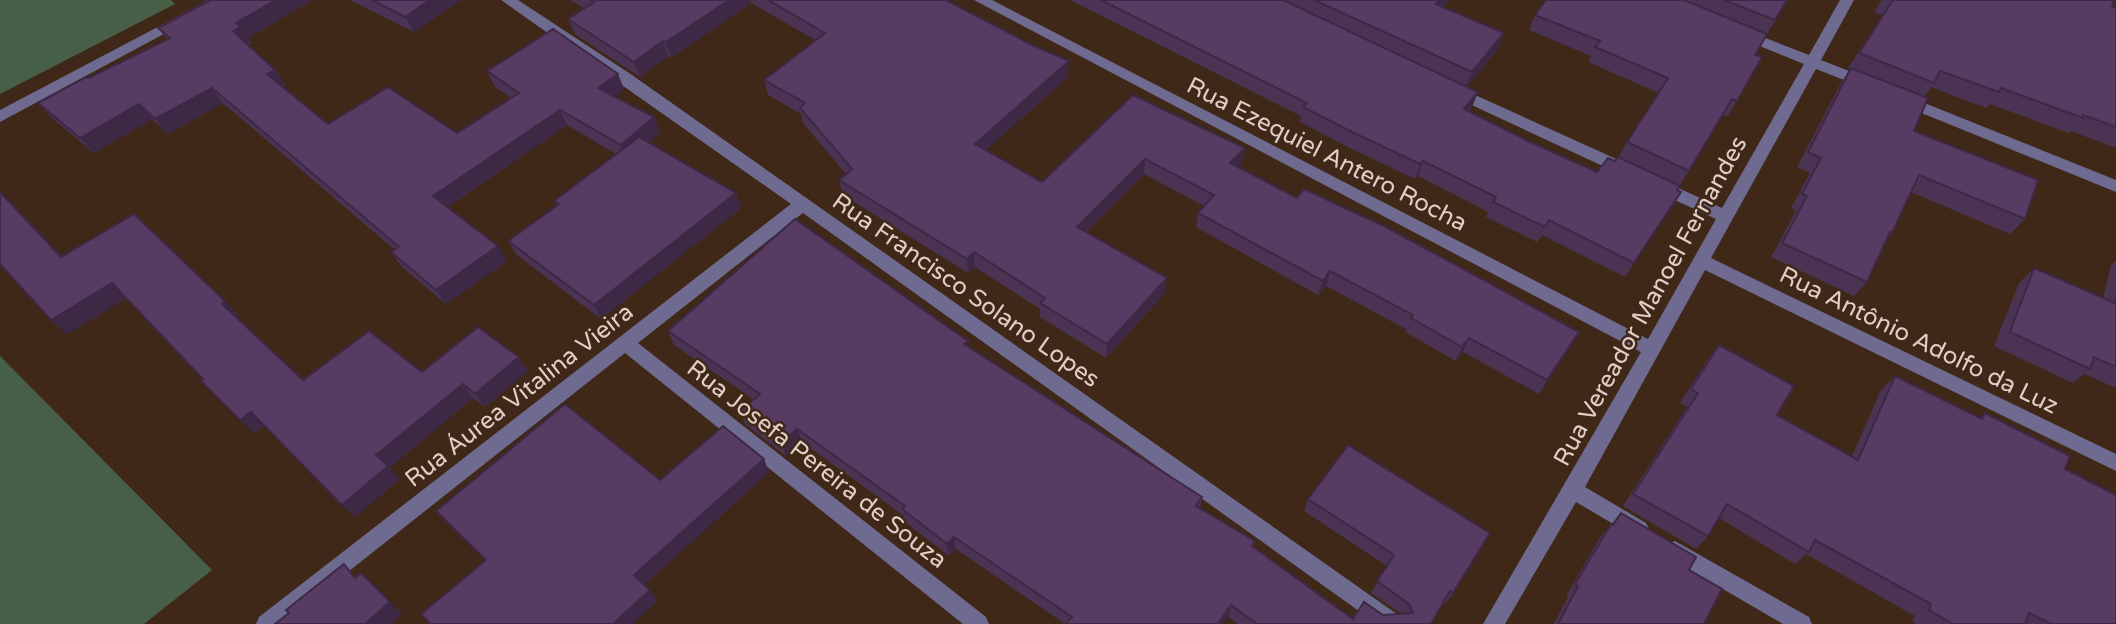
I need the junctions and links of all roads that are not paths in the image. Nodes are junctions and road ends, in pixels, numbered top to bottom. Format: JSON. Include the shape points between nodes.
{"nodes":[{"id":1,"x":220,"y":0,"type":"edge"},
{"id":2,"x":508,"y":0,"type":"edge"},
{"id":3,"x":981,"y":0,"type":"edge"},
{"id":4,"x":1847,"y":0,"type":"edge"},
{"id":5,"x":1722,"y":26,"type":"edge"},
{"id":6,"x":1812,"y":62,"type":"junction"},
{"id":7,"x":1436,"y":82,"type":"edge"},
{"id":8,"x":0,"y":117,"type":"edge"},
{"id":9,"x":2116,"y":186,"type":"edge"},
{"id":10,"x":803,"y":204,"type":"junction"},
{"id":11,"x":1725,"y":216,"type":"junction"},
{"id":12,"x":1701,"y":261,"type":"junction"},
{"id":13,"x":625,"y":343,"type":"junction"},
{"id":14,"x":1652,"y":349,"type":"junction"},
{"id":15,"x":2116,"y":463,"type":"edge"},
{"id":16,"x":1573,"y":489,"type":"junction"},
{"id":17,"x":266,"y":624,"type":"edge"},
{"id":18,"x":979,"y":624,"type":"edge"},
{"id":19,"x":1394,"y":624,"type":"edge"},
{"id":20,"x":1493,"y":624,"type":"edge"},
{"id":21,"x":1802,"y":624,"type":"edge"}],
"edges":[{"from":1,"to":8,"type":"street"},
{"from":2,"to":10,"type":"street","name":"Rua Francisco Solano Lopes"},
{"from":3,"to":14,"type":"street","name":"Rua Ezequiel Antero Rocha"},
{"from":4,"to":6,"type":"street","name":"Rua Vereador Manoel Fernandes"},
{"from":5,"to":6,"type":"street"},
{"from":6,"to":9,"type":"street"},
{"from":6,"to":11,"type":"street","name":"Rua Vereador Manoel Fernandes"},
{"from":7,"to":11,"type":"street"},
{"from":10,"to":13,"type":"street","name":"Rua Áurea Vitalina Vieira"},
{"from":10,"to":19,"type":"street","name":"Rua Francisco Solano Lopes"},
{"from":11,"to":12,"type":"street","name":"Rua Vereador Manoel Fernandes"},
{"from":12,"to":14,"type":"street","name":"Rua Vereador Manoel Fernandes"},
{"from":12,"to":15,"type":"street","name":"Rua Antônio Adolfo da Luz"},
{"from":13,"to":17,"type":"street","name":"Rua Áurea Vitalina Vieira"},
{"from":13,"to":18,"type":"street","name":"Rua Josefa Pereira de Souza"},
{"from":14,"to":16,"type":"street","name":"Rua Vereador Manoel Fernandes"},
{"from":16,"to":20,"type":"street","name":"Rua Vereador Manoel Fernandes"},
{"from":16,"to":21,"type":"street"}]}
